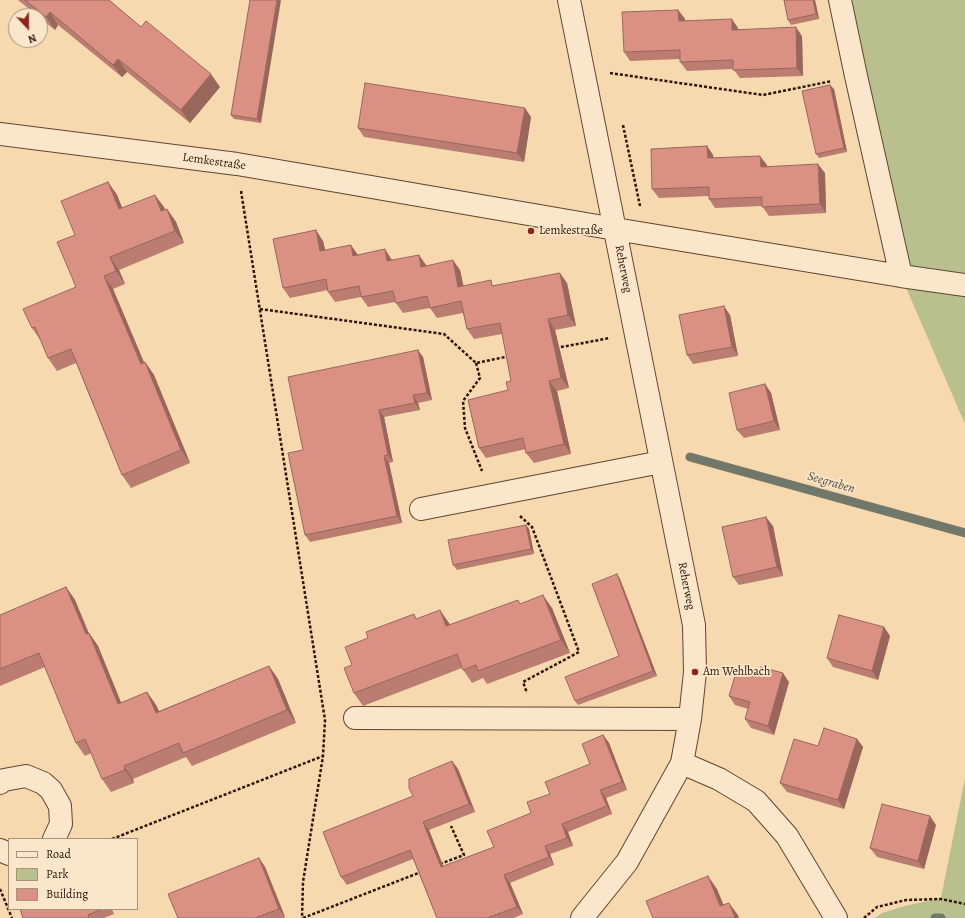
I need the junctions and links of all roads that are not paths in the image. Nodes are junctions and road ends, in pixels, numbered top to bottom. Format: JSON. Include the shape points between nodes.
{"nodes":[{"id":1,"x":569,"y":0,"type":"edge"},
{"id":2,"x":840,"y":0,"type":"edge"},
{"id":3,"x":0,"y":134,"type":"edge"},
{"id":4,"x":615,"y":229,"type":"junction"},
{"id":5,"x":901,"y":276,"type":"junction"},
{"id":6,"x":965,"y":285,"type":"edge"},
{"id":7,"x":661,"y":462,"type":"junction"},
{"id":8,"x":421,"y":509,"type":"dead end"},
{"id":9,"x":355,"y":718,"type":"dead end"},
{"id":10,"x":690,"y":720,"type":"junction"},
{"id":11,"x":682,"y":763,"type":"junction"},
{"id":12,"x":0,"y":784,"type":"edge"},
{"id":13,"x":54,"y":838,"type":"edge"},
{"id":14,"x":582,"y":918,"type":"edge"},
{"id":15,"x":836,"y":918,"type":"edge"}],
"edges":[{"from":1,"to":4,"type":"street","name":"Reherweg"},
{"from":2,"to":5,"type":"street"},
{"from":3,"to":4,"type":"street","name":"Lemkestraße","via":[[237,164]]},
{"from":4,"to":5,"type":"street","name":"Reherweg"},
{"from":4,"to":7,"type":"street","name":"Reherweg"},
{"from":5,"to":6,"type":"street","name":"Reherweg"},
{"from":7,"to":8,"type":"street"},
{"from":7,"to":10,"type":"street","name":"Reherweg","via":[[694,625],[695,672]]},
{"from":9,"to":10,"type":"street"},
{"from":10,"to":11,"type":"street","name":"Reherweg"},
{"from":11,"to":14,"type":"street","name":"Reherweg","via":[[627,862]]},
{"from":11,"to":15,"type":"street","via":[[719,779],[756,801],[787,836]]},
{"from":12,"to":13,"type":"street","via":[[4,780],[26,776],[43,782],[60,806],[61,824]]}]}
